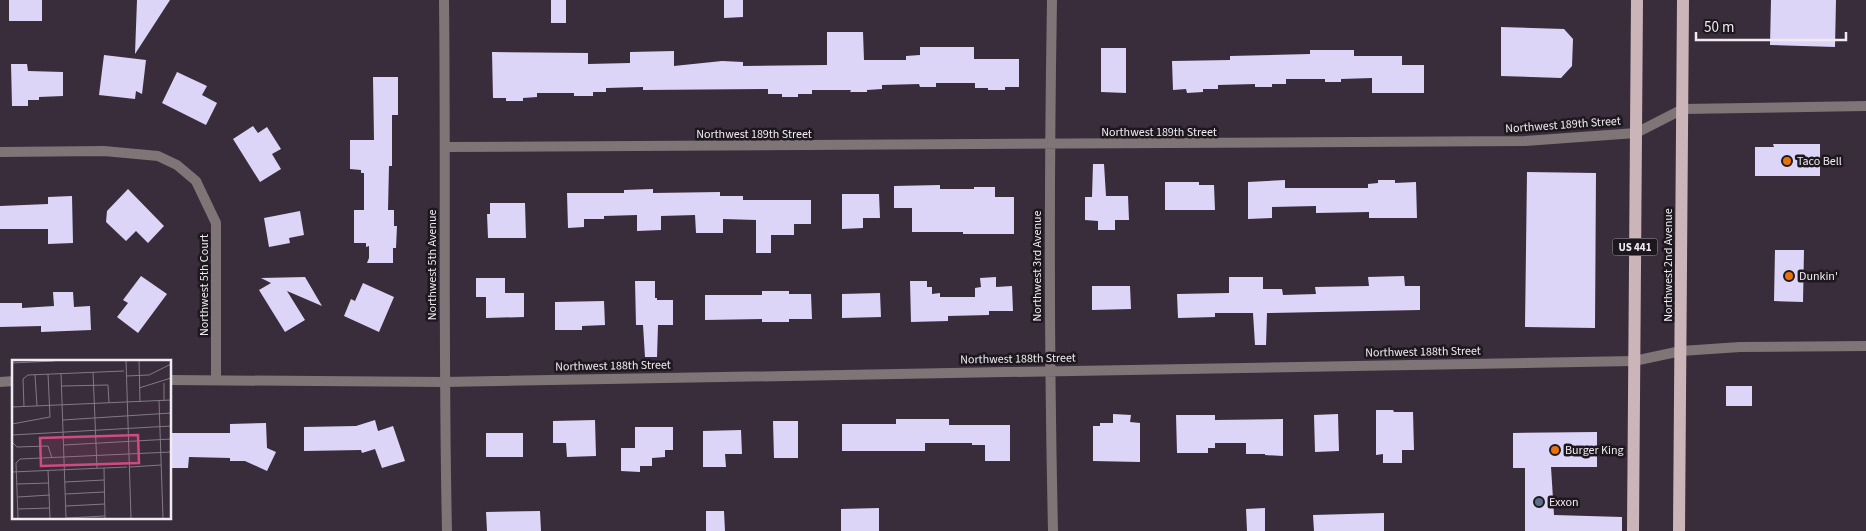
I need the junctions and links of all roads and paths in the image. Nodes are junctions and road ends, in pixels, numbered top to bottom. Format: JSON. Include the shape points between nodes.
{"nodes":[{"id":1,"x":444,"y":0,"type":"edge"},
{"id":2,"x":1052,"y":0,"type":"edge"},
{"id":3,"x":1637,"y":0,"type":"edge"},
{"id":4,"x":1683,"y":0,"type":"edge"},
{"id":5,"x":1866,"y":106,"type":"edge"},
{"id":6,"x":1683,"y":109,"type":"junction"},
{"id":7,"x":1636,"y":133,"type":"junction"},
{"id":8,"x":1049,"y":145,"type":"junction"},
{"id":9,"x":446,"y":147,"type":"junction"},
{"id":10,"x":0,"y":152,"type":"edge"},
{"id":11,"x":1866,"y":346,"type":"edge"},
{"id":12,"x":1681,"y":350,"type":"junction"},
{"id":13,"x":1634,"y":361,"type":"junction"},
{"id":14,"x":1050,"y":370,"type":"junction"},
{"id":15,"x":216,"y":379,"type":"junction"},
{"id":16,"x":171,"y":380,"type":"edge"},
{"id":17,"x":444,"y":382,"type":"junction"},
{"id":18,"x":447,"y":531,"type":"edge"},
{"id":19,"x":1053,"y":531,"type":"edge"},
{"id":20,"x":1634,"y":531,"type":"edge"},
{"id":21,"x":1679,"y":531,"type":"edge"}],
"edges":[{"from":1,"to":9,"type":"street","name":"Northwest 5th Avenue"},
{"from":2,"to":8,"type":"street","name":"Northwest 3rd Avenue"},
{"from":3,"to":7,"type":"main road","number":"US 441"},
{"from":4,"to":6,"type":"main road","name":"Northwest 2nd Avenue"},
{"from":5,"to":6,"type":"street","name":"Northwest 189th Street"},
{"from":6,"to":7,"type":"street","name":"Northwest 189th Street"},
{"from":6,"to":12,"type":"main road","name":"Northwest 2nd Avenue"},
{"from":7,"to":8,"type":"street","name":"Northwest 189th Street","via":[[1525,141]]},
{"from":7,"to":13,"type":"main road","number":"US 441"},
{"from":8,"to":9,"type":"street","name":"Northwest 189th Street"},
{"from":8,"to":14,"type":"street","name":"Northwest 3rd Avenue"},
{"from":9,"to":17,"type":"street","name":"Northwest 5th Avenue"},
{"from":10,"to":15,"type":"street","name":"Northwest 5th Court","via":[[104,151],[158,156],[177,165],[196,181],[216,223]]},
{"from":11,"to":12,"type":"street","name":"Northwest 188th Street"},
{"from":12,"to":13,"type":"street","name":"Northwest 188th Street"},
{"from":12,"to":21,"type":"main road","name":"Northwest 2nd Avenue"},
{"from":13,"to":14,"type":"street","name":"Northwest 188th Street"},
{"from":13,"to":20,"type":"main road","number":"US 441"},
{"from":14,"to":17,"type":"street","name":"Northwest 188th Street"},
{"from":14,"to":19,"type":"street","name":"Northwest 3rd Avenue"},
{"from":15,"to":16,"type":"street","name":"Northwest 188th Street"},
{"from":15,"to":17,"type":"street","name":"Northwest 188th Street"},
{"from":17,"to":18,"type":"street","name":"Northwest 5th Avenue"}]}
